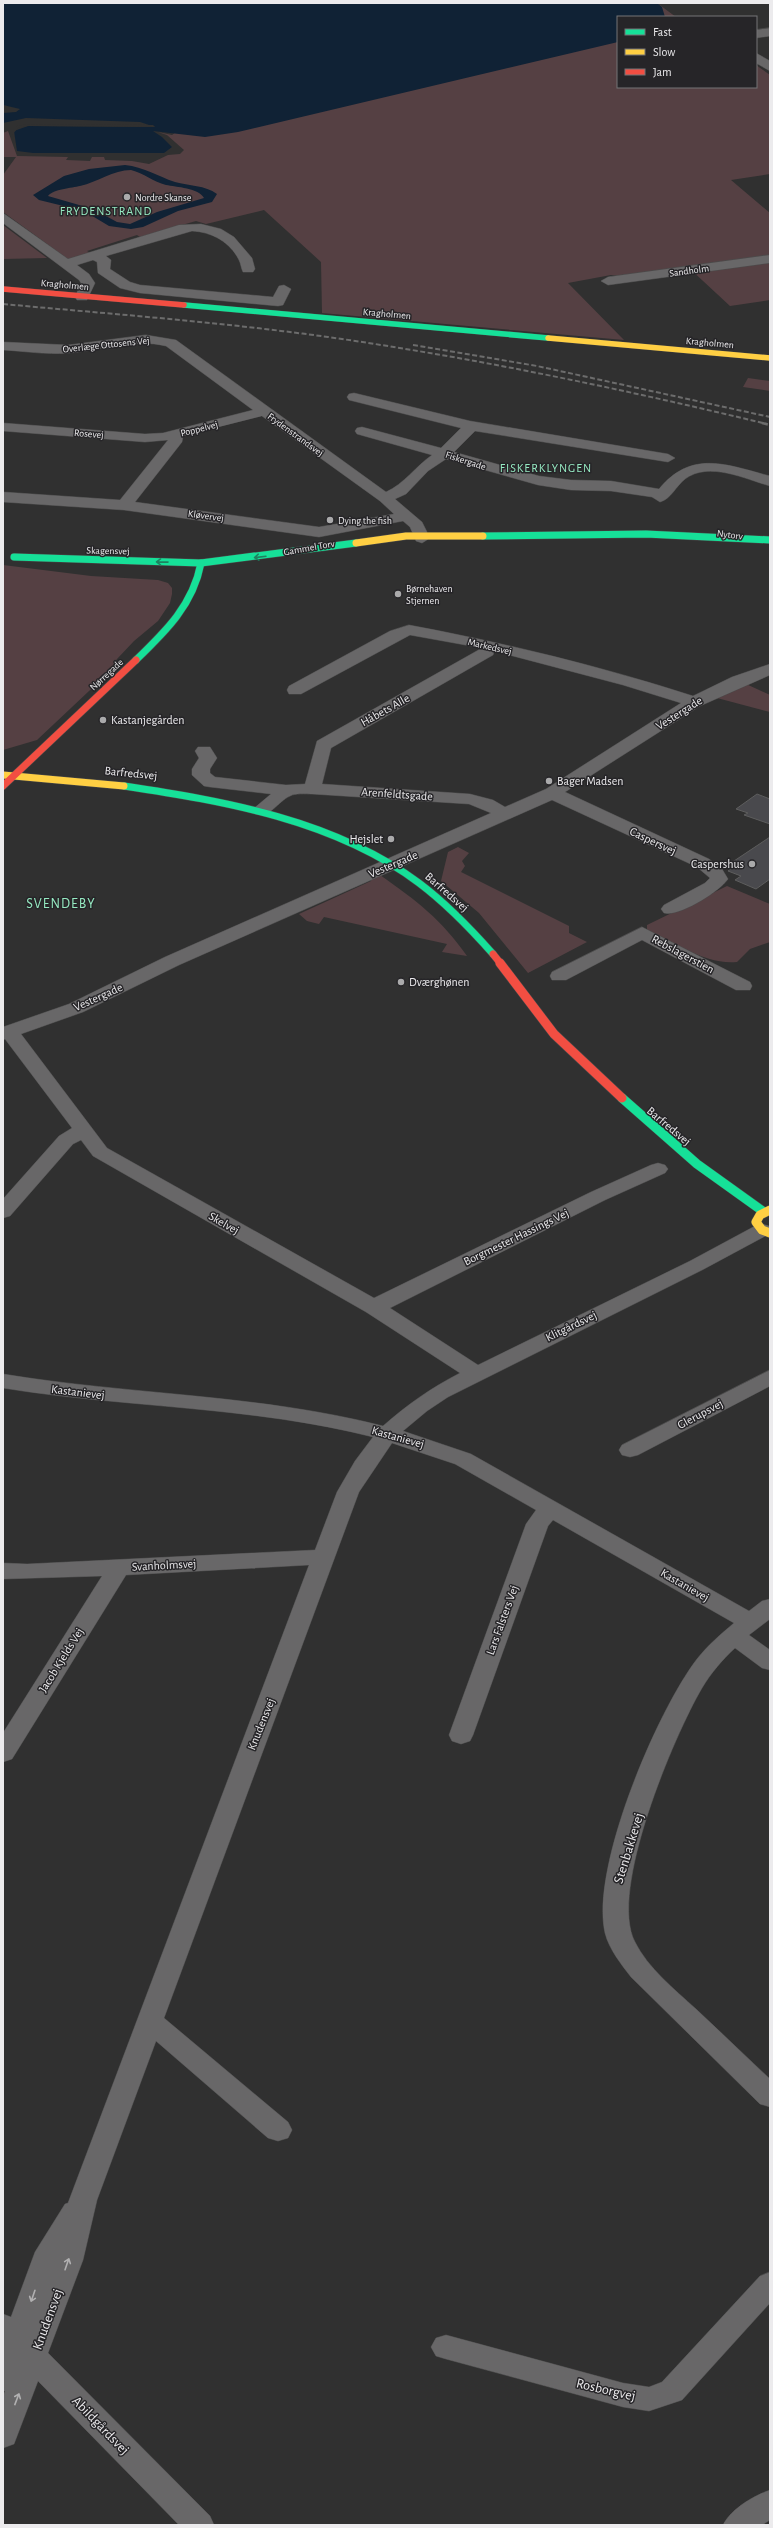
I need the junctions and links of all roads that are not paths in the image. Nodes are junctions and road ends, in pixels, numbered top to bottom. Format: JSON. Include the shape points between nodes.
{"nodes":[{"id":1,"x":770,"y":32,"type":"edge"},
{"id":2,"x":757,"y":34,"type":"edge"},
{"id":3,"x":757,"y":58,"type":"edge"},
{"id":4,"x":770,"y":67,"type":"edge"},
{"id":5,"x":3,"y":217,"type":"edge"},
{"id":6,"x":96,"y":256,"type":"junction"},
{"id":7,"x":770,"y":259,"type":"edge"},
{"id":8,"x":66,"y":264,"type":"junction"},
{"id":9,"x":248,"y":269,"type":"dead end"},
{"id":10,"x":608,"y":282,"type":"dead end"},
{"id":11,"x":3,"y":289,"type":"edge"},
{"id":12,"x":284,"y":289,"type":"dead end"},
{"id":13,"x":82,"y":297,"type":"junction"},
{"id":14,"x":161,"y":340,"type":"joint"},
{"id":15,"x":3,"y":346,"type":"edge"},
{"id":16,"x":770,"y":358,"type":"edge"},
{"id":17,"x":354,"y":397,"type":"dead end"},
{"id":18,"x":265,"y":411,"type":"junction"},
{"id":19,"x":401,"y":411,"type":"junction"},
{"id":20,"x":473,"y":425,"type":"junction"},
{"id":21,"x":3,"y":427,"type":"edge"},
{"id":22,"x":175,"y":434,"type":"junction"},
{"id":23,"x":445,"y":453,"type":"junction"},
{"id":24,"x":668,"y":458,"type":"dead end"},
{"id":25,"x":770,"y":481,"type":"edge"},
{"id":26,"x":3,"y":498,"type":"edge"},
{"id":27,"x":385,"y":498,"type":"junction"},
{"id":28,"x":124,"y":506,"type":"junction"},
{"id":29,"x":407,"y":516,"type":"junction"},
{"id":30,"x":689,"y":537,"type":"junction"},
{"id":31,"x":422,"y":538,"type":"junction"},
{"id":32,"x":770,"y":540,"type":"edge"},
{"id":33,"x":770,"y":550,"type":"edge"},
{"id":34,"x":3,"y":556,"type":"edge"},
{"id":35,"x":14,"y":558,"type":"junction"},
{"id":36,"x":201,"y":563,"type":"junction"},
{"id":37,"x":280,"y":563,"type":"dead end"},
{"id":38,"x":127,"y":571,"type":"dead end"},
{"id":39,"x":179,"y":572,"type":"dead end"},
{"id":40,"x":204,"y":572,"type":"junction"},
{"id":41,"x":486,"y":652,"type":"dead end"},
{"id":42,"x":770,"y":669,"type":"edge"},
{"id":43,"x":295,"y":690,"type":"dead end"},
{"id":44,"x":694,"y":702,"type":"junction"},
{"id":45,"x":204,"y":751,"type":"dead end"},
{"id":46,"x":3,"y":775,"type":"edge"},
{"id":47,"x":14,"y":776,"type":"junction"},
{"id":48,"x":3,"y":786,"type":"edge"},
{"id":49,"x":312,"y":789,"type":"junction"},
{"id":50,"x":286,"y":790,"type":"junction"},
{"id":51,"x":552,"y":793,"type":"junction"},
{"id":52,"x":261,"y":810,"type":"junction"},
{"id":53,"x":505,"y":814,"type":"junction"},
{"id":54,"x":392,"y":864,"type":"junction"},
{"id":55,"x":670,"y":909,"type":"dead end"},
{"id":56,"x":559,"y":976,"type":"dead end"},
{"id":57,"x":742,"y":986,"type":"dead end"},
{"id":58,"x":6,"y":1033,"type":"edge"},
{"id":59,"x":82,"y":1131,"type":"junction"},
{"id":60,"x":658,"y":1169,"type":"dead end"},
{"id":61,"x":3,"y":1212,"type":"edge"},
{"id":62,"x":767,"y":1221,"type":"edge"},
{"id":63,"x":374,"y":1307,"type":"junction"},
{"id":64,"x":475,"y":1373,"type":"junction"},
{"id":65,"x":770,"y":1377,"type":"edge"},
{"id":66,"x":3,"y":1380,"type":"edge"},
{"id":67,"x":387,"y":1434,"type":"junction"},
{"id":68,"x":630,"y":1450,"type":"dead end"},
{"id":69,"x":550,"y":1507,"type":"junction"},
{"id":70,"x":324,"y":1557,"type":"junction"},
{"id":71,"x":119,"y":1568,"type":"junction"},
{"id":72,"x":3,"y":1571,"type":"edge"},
{"id":73,"x":770,"y":1607,"type":"edge"},
{"id":74,"x":742,"y":1629,"type":"junction"},
{"id":75,"x":770,"y":1662,"type":"edge"},
{"id":76,"x":461,"y":1735,"type":"dead end"},
{"id":77,"x":3,"y":1753,"type":"edge"},
{"id":78,"x":150,"y":2021,"type":"junction"},
{"id":79,"x":770,"y":2096,"type":"edge"},
{"id":80,"x":278,"y":2130,"type":"dead end"},
{"id":81,"x":770,"y":2284,"type":"edge"},
{"id":82,"x":18,"y":2340,"type":"edge"},
{"id":83,"x":446,"y":2347,"type":"dead end"},
{"id":84,"x":3,"y":2379,"type":"edge"},
{"id":85,"x":3,"y":2435,"type":"edge"},
{"id":86,"x":199,"y":2525,"type":"edge"}],
"edges":[{"from":1,"to":2,"type":"street"},
{"from":3,"to":4,"type":"street"},
{"from":5,"to":8,"type":"street"},
{"from":6,"to":8,"type":"street"},
{"from":6,"to":9,"type":"street","via":[[184,228],[196,227],[212,230],[228,238],[244,257]]},
{"from":6,"to":12,"type":"street","via":[[104,260],[103,270],[125,285],[140,289],[278,302]]},
{"from":7,"to":10,"type":"street","name":"Sandholm"},
{"from":8,"to":13,"type":"street","via":[[88,283]]},
{"from":11,"to":13,"type":"street","name":"Kragholmen"},
{"from":13,"to":16,"type":"street","name":"Kragholmen"},
{"from":14,"to":15,"type":"street","name":"Overlæge Ottosens Vej","via":[[144,339],[65,349]]},
{"from":14,"to":18,"type":"street","name":"Frydenstrandsvej","via":[[182,350]]},
{"from":17,"to":19,"type":"street"},
{"from":18,"to":22,"type":"street","name":"Poppelvej"},
{"from":18,"to":27,"type":"street","name":"Frydenstrandsvej"},
{"from":19,"to":20,"type":"street"},
{"from":19,"to":23,"type":"street","name":"Fiskergade","via":[[362,431]]},
{"from":20,"to":23,"type":"street"},
{"from":20,"to":24,"type":"street"},
{"from":21,"to":22,"type":"street","name":"Rosevej","via":[[145,438]]},
{"from":22,"to":28,"type":"street","name":"Poppelvej","via":[[177,439]]},
{"from":23,"to":25,"type":"street","name":"Fiskergade","via":[[538,480],[571,485],[611,486],[661,495],[685,472],[703,469],[716,468]]},
{"from":23,"to":27,"type":"street","via":[[423,468],[402,491]]},
{"from":26,"to":28,"type":"street","name":"Kløvervej"},
{"from":27,"to":29,"type":"street","name":"Frydenstrandsvej"},
{"from":28,"to":29,"type":"street","name":"Kløvervej","via":[[209,515],[304,532],[319,532]]},
{"from":29,"to":31,"type":"street","name":"Frydenstrandsvej","via":[[417,525]]},
{"from":30,"to":31,"type":"street","name":"Gammel Torv","via":[[642,534]]},
{"from":30,"to":32,"type":"street","name":"Nytorv"},
{"from":30,"to":33,"type":"street","name":"Nytorv"},
{"from":31,"to":36,"type":"street","name":"Gammel Torv","one_way":true,"via":[[406,536]]},
{"from":31,"to":37,"type":"street","name":"Gammel Torv"},
{"from":34,"to":35,"type":"street","name":"Skagensvej"},
{"from":36,"to":35,"type":"street","name":"Skagensvej","one_way":true},
{"from":35,"to":38,"type":"street","name":"Skagensvej"},
{"from":36,"to":40,"type":"street","name":"Nørregade"},
{"from":39,"to":40,"type":"street"},
{"from":40,"to":47,"type":"street","name":"Nørregade","via":[[189,605],[175,623]]},
{"from":41,"to":49,"type":"street","name":"Håbets Alle","via":[[323,745]]},
{"from":42,"to":44,"type":"street","name":"Vestergade"},
{"from":43,"to":44,"type":"street","name":"Markedsvej","via":[[396,634],[409,630],[495,646],[629,681]]},
{"from":44,"to":51,"type":"street","name":"Vestergade"},
{"from":45,"to":50,"type":"street","name":"Arenfeldtsgade","via":[[208,758],[201,769],[201,776],[205,780]]},
{"from":46,"to":47,"type":"street","name":"Barfredsvej"},
{"from":47,"to":48,"type":"street","name":"Nørregade"},
{"from":47,"to":52,"type":"street","name":"Barfredsvej","via":[[160,788]]},
{"from":49,"to":50,"type":"street","name":"Arenfeldtsgade"},
{"from":49,"to":53,"type":"street","name":"Arenfeldtsgade","via":[[470,799],[487,804]]},
{"from":50,"to":52,"type":"street"},
{"from":51,"to":53,"type":"street","name":"Vestergade"},
{"from":51,"to":55,"type":"street","name":"Caspersvej","via":[[703,863],[716,873],[719,878],[711,887]]},
{"from":52,"to":54,"type":"street","name":"Barfredsvej","via":[[321,830]]},
{"from":53,"to":54,"type":"street","name":"Vestergade"},
{"from":54,"to":58,"type":"street","name":"Vestergade","via":[[172,961],[76,1008]]},
{"from":54,"to":62,"type":"street","name":"Barfredsvej","via":[[451,908],[498,960],[554,1034],[627,1105],[684,1155]]},
{"from":56,"to":57,"type":"street","name":"Rebslagerstien","via":[[642,933]]},
{"from":58,"to":59,"type":"street","name":"Skelvej"},
{"from":59,"to":61,"type":"street","via":[[66,1140]]},
{"from":59,"to":63,"type":"street","name":"Skelvej","via":[[100,1152]]},
{"from":60,"to":63,"type":"street","name":"Borgmester Hassings Vej"},
{"from":62,"to":64,"type":"street","name":"Klitgårdsvej","via":[[697,1265]]},
{"from":63,"to":64,"type":"street","name":"Skelvej"},
{"from":64,"to":67,"type":"street","name":"Klitgårdsvej","via":[[419,1406]]},
{"from":65,"to":68,"type":"street","name":"Glerupsvej"},
{"from":66,"to":67,"type":"street","name":"Kastanievej","via":[[103,1395],[246,1406]]},
{"from":67,"to":69,"type":"street","name":"Kastanievej","via":[[462,1459]]},
{"from":67,"to":70,"type":"street","name":"Knudensvej","via":[[363,1466],[348,1492]]},
{"from":69,"to":74,"type":"street","name":"Kastanievej"},
{"from":69,"to":76,"type":"street","name":"Lars Falsters Vej","via":[[537,1524]]},
{"from":70,"to":71,"type":"street","name":"Svanholmsvej"},
{"from":70,"to":78,"type":"street","name":"Knudensvej"},
{"from":71,"to":72,"type":"street","name":"Svanholmsvej"},
{"from":71,"to":77,"type":"street","name":"Jacob Kjelds Vej"},
{"from":73,"to":74,"type":"street","name":"Stenbakkevej"},
{"from":74,"to":75,"type":"street","name":"Kastanievej"},
{"from":74,"to":79,"type":"street","name":"Stenbakkevej","via":[[718,1649],[704,1666],[684,1697],[664,1737],[620,1864],[614,1914],[618,1934],[650,1980]]},
{"from":78,"to":80,"type":"street"},
{"from":78,"to":82,"type":"street","name":"Knudensvej","via":[[83,2200],[69,2260]]},
{"from":81,"to":83,"type":"street","name":"Rosborgvej","via":[[672,2391],[649,2399],[623,2395]]},
{"from":82,"to":84,"type":"street","name":"Knudensvej"},
{"from":85,"to":82,"type":"street","name":"Knudensvej","one_way":true},
{"from":82,"to":86,"type":"street","name":"Abildgårdsvej"}]}
